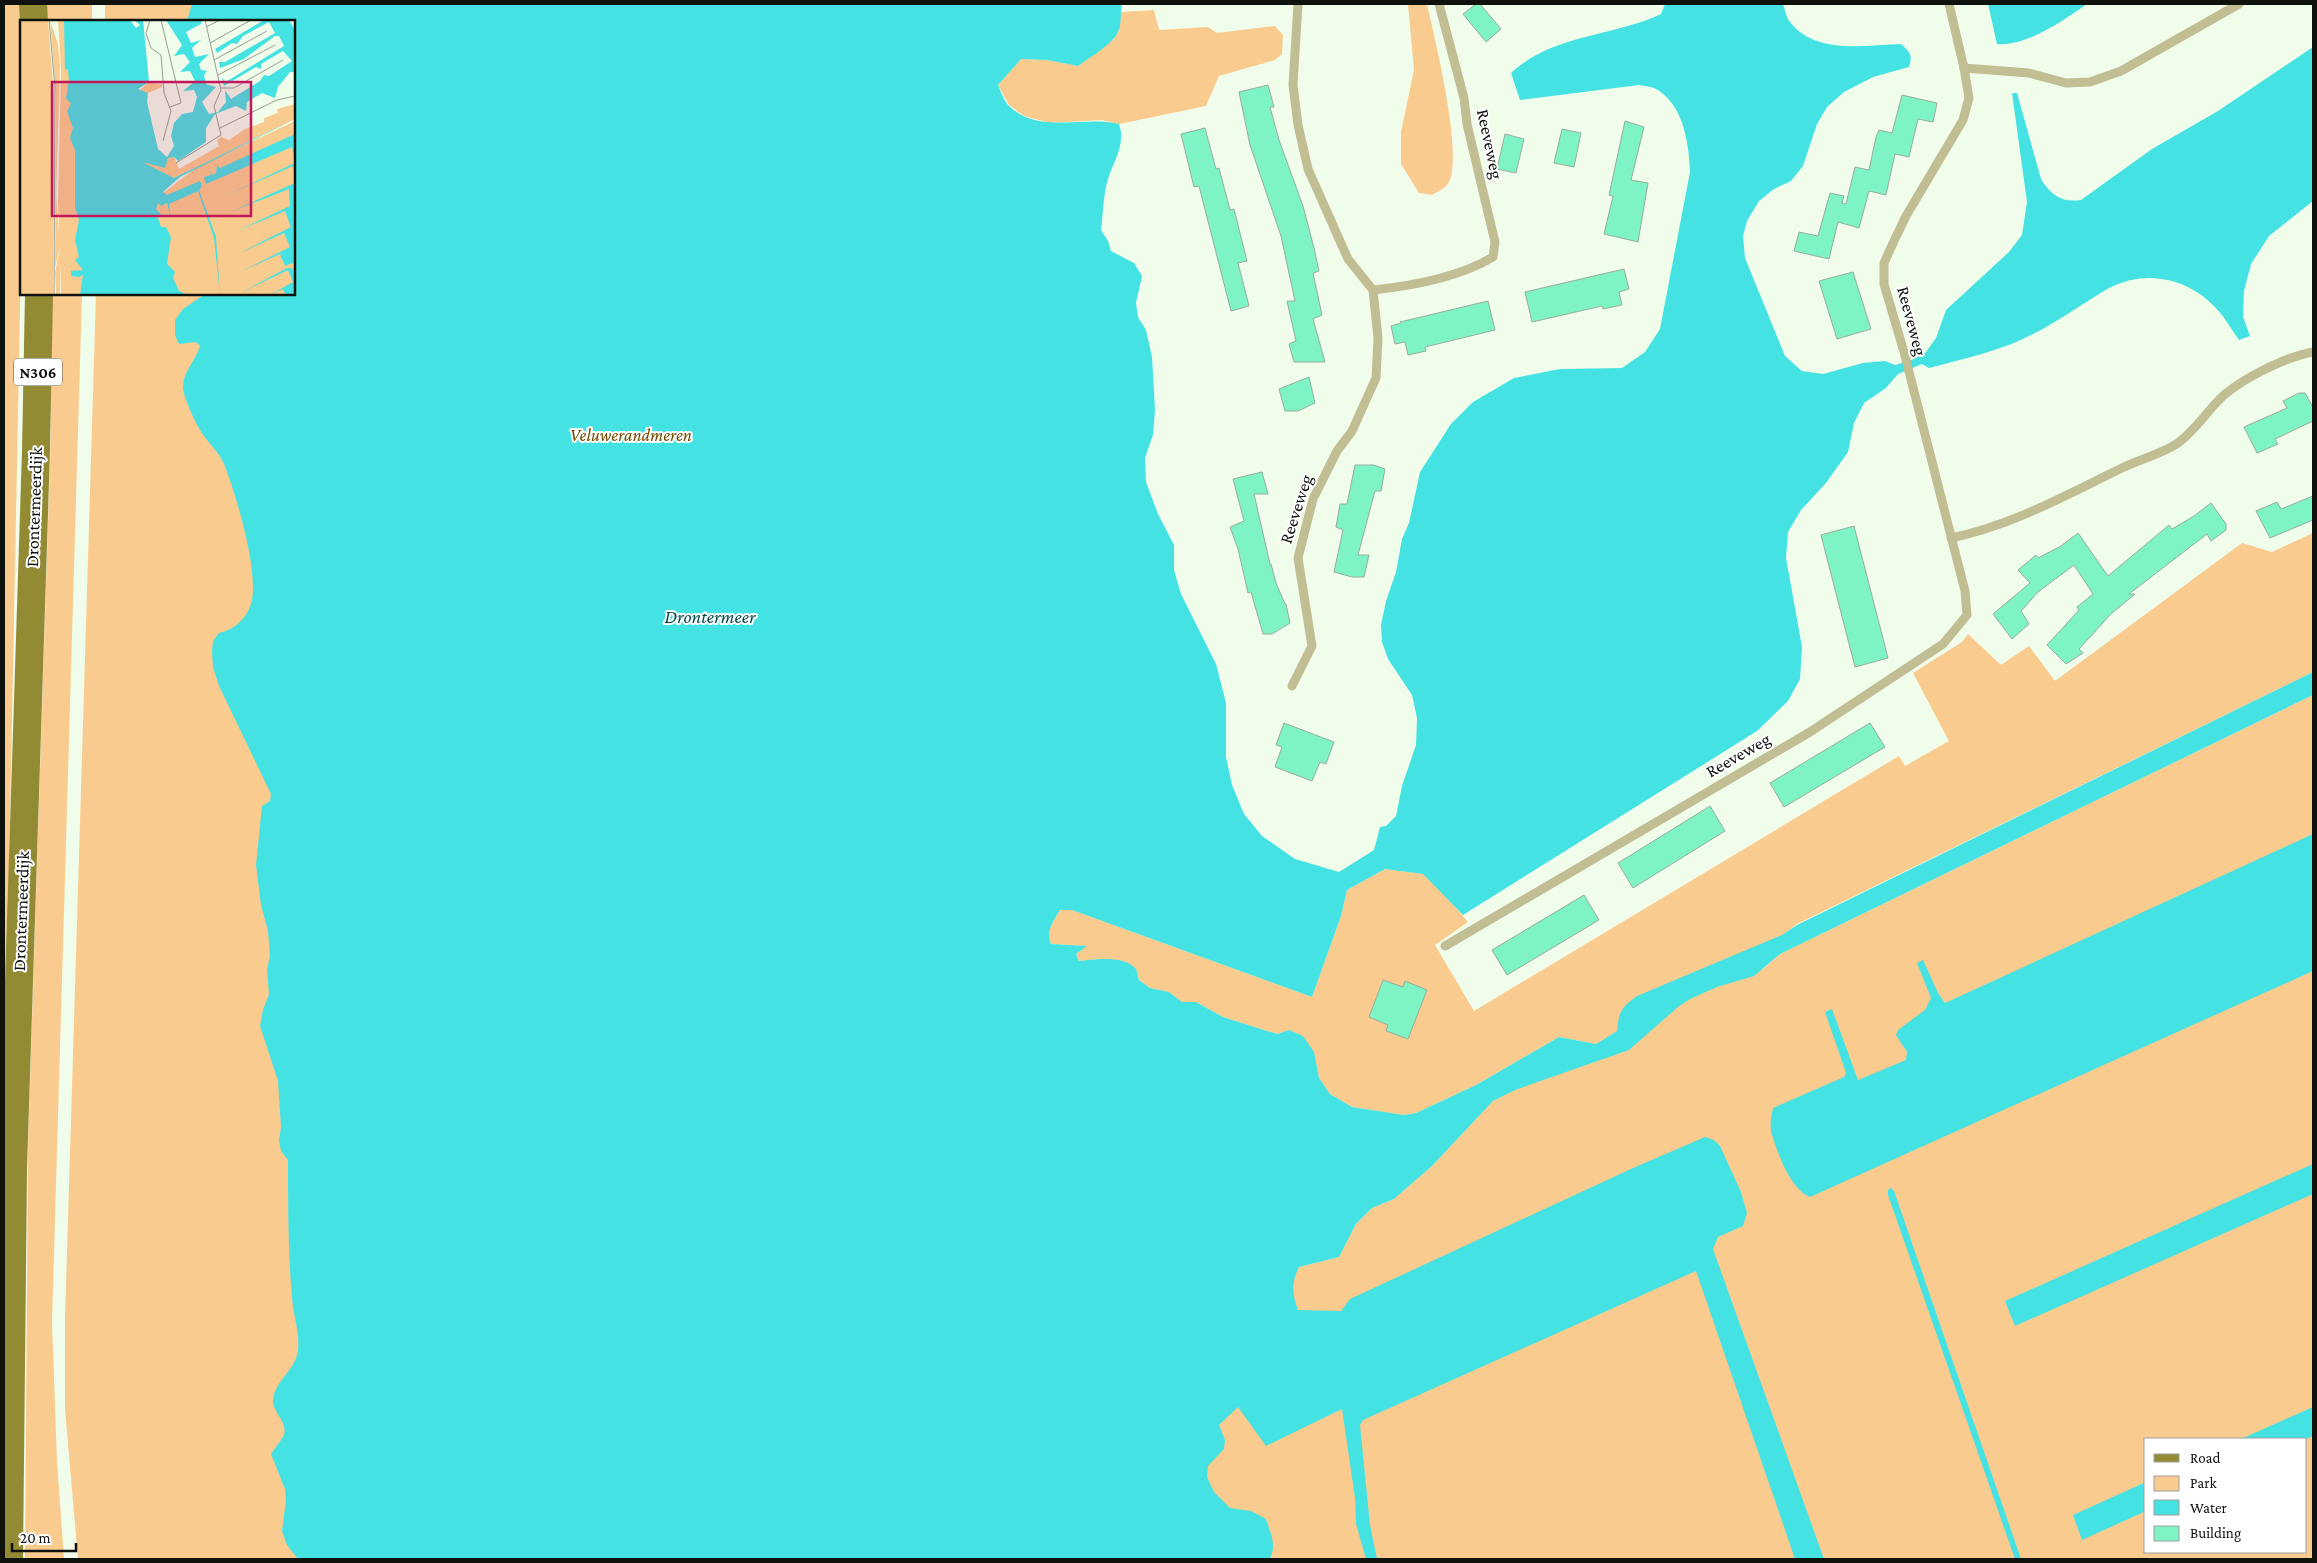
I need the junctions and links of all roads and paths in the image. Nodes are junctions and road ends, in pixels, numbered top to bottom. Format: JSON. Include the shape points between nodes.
{"nodes":[{"id":1,"x":33,"y":4,"type":"edge"},
{"id":2,"x":1298,"y":4,"type":"edge"},
{"id":3,"x":1439,"y":4,"type":"edge"},
{"id":4,"x":1949,"y":4,"type":"edge"},
{"id":5,"x":2240,"y":4,"type":"edge"},
{"id":6,"x":34,"y":20,"type":"edge"},
{"id":7,"x":1964,"y":68,"type":"junction"},
{"id":8,"x":1373,"y":290,"type":"junction"},
{"id":9,"x":39,"y":295,"type":"edge"},
{"id":10,"x":2313,"y":352,"type":"edge"},
{"id":11,"x":1951,"y":538,"type":"junction"},
{"id":12,"x":1292,"y":686,"type":"dead end"},
{"id":13,"x":1445,"y":946,"type":"dead end"},
{"id":14,"x":9,"y":1559,"type":"edge"}],
"edges":[{"from":1,"to":6,"type":"main road"},
{"from":2,"to":8,"type":"lane","via":[[1293,85],[1308,169],[1348,259]]},
{"from":3,"to":8,"type":"lane","name":"Reeveweg","via":[[1464,98],[1467,124],[1495,242],[1493,257],[1478,266],[1403,287]]},
{"from":4,"to":7,"type":"lane","name":"Reeveweg"},
{"from":5,"to":7,"type":"lane","via":[[2121,71],[2090,82],[2066,83],[2029,73]]},
{"from":7,"to":11,"type":"lane","name":"Reeveweg","via":[[1969,98],[1963,120],[1906,216],[1884,263],[1884,284]]},
{"from":8,"to":12,"type":"lane","name":"Reeveweg","via":[[1378,338],[1376,378],[1352,431],[1337,451],[1313,499],[1298,558],[1312,646]]},
{"from":9,"to":14,"type":"main road","name":"Drontermeerdijk","number":"N306","via":[[13,1178]]},
{"from":10,"to":11,"type":"lane","via":[[2272,366],[2246,381],[2218,400],[2177,444],[2027,515],[1982,532]]},
{"from":11,"to":13,"type":"lane","name":"Reeveweg","via":[[1965,591],[1967,615],[1943,644],[1810,732]]}]}
